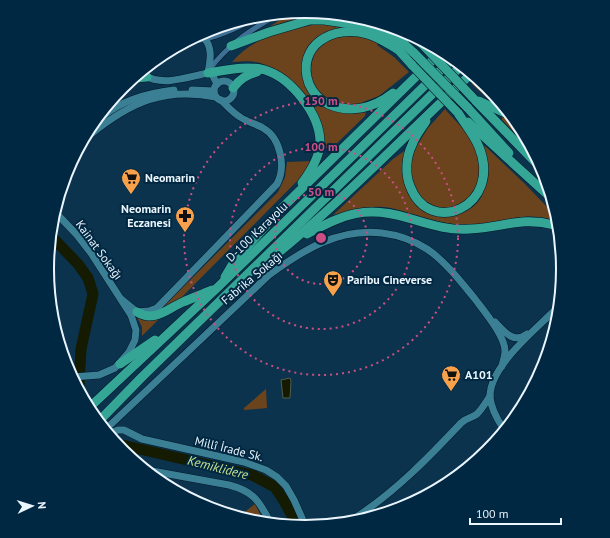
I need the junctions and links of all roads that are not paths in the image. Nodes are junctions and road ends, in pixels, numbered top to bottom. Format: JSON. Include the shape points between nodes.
{"nodes":[{"id":1,"x":268,"y":21,"type":"edge"},
{"id":2,"x":235,"y":28,"type":"edge"},
{"id":3,"x":380,"y":29,"type":"edge"},
{"id":4,"x":394,"y":34,"type":"edge"},
{"id":5,"x":205,"y":39,"type":"joint"},
{"id":6,"x":231,"y":46,"type":"junction"},
{"id":7,"x":397,"y":49,"type":"junction"},
{"id":8,"x":429,"y":51,"type":"edge"},
{"id":9,"x":437,"y":56,"type":"edge"},
{"id":10,"x":449,"y":63,"type":"edge"},
{"id":11,"x":457,"y":70,"type":"edge"},
{"id":12,"x":266,"y":71,"type":"junction"},
{"id":13,"x":208,"y":72,"type":"junction"},
{"id":14,"x":145,"y":76,"type":"edge"},
{"id":15,"x":467,"y":78,"type":"edge"},
{"id":16,"x":411,"y":82,"type":"junction"},
{"id":17,"x":217,"y":84,"type":"junction"},
{"id":18,"x":232,"y":92,"type":"junction"},
{"id":19,"x":217,"y":96,"type":"junction"},
{"id":20,"x":475,"y":100,"type":"junction"},
{"id":21,"x":112,"y":108,"type":"edge"},
{"id":22,"x":432,"y":110,"type":"junction"},
{"id":23,"x":500,"y":111,"type":"edge"},
{"id":24,"x":458,"y":113,"type":"junction"},
{"id":25,"x":236,"y":114,"type":"junction"},
{"id":26,"x":96,"y":130,"type":"edge"},
{"id":27,"x":528,"y":155,"type":"edge"},
{"id":28,"x":544,"y":191,"type":"edge"},
{"id":29,"x":544,"y":192,"type":"edge"},
{"id":30,"x":282,"y":209,"type":"junction"},
{"id":31,"x":60,"y":217,"type":"edge"},
{"id":32,"x":552,"y":224,"type":"edge"},
{"id":33,"x":292,"y":243,"type":"junction"},
{"id":34,"x":218,"y":287,"type":"junction"},
{"id":35,"x":226,"y":294,"type":"junction"},
{"id":36,"x":121,"y":299,"type":"junction"},
{"id":37,"x":482,"y":309,"type":"junction"},
{"id":38,"x":136,"y":312,"type":"junction"},
{"id":39,"x":552,"y":313,"type":"edge"},
{"id":40,"x":180,"y":324,"type":"junction"},
{"id":41,"x":541,"y":324,"type":"junction"},
{"id":42,"x":120,"y":364,"type":"junction"},
{"id":43,"x":502,"y":366,"type":"junction"},
{"id":44,"x":78,"y":376,"type":"edge"},
{"id":45,"x":490,"y":396,"type":"junction"},
{"id":46,"x":94,"y":403,"type":"edge"},
{"id":47,"x":103,"y":417,"type":"edge"},
{"id":48,"x":116,"y":419,"type":"junction"},
{"id":49,"x":501,"y":425,"type":"edge"},
{"id":50,"x":109,"y":426,"type":"edge"},
{"id":51,"x":120,"y":429,"type":"junction"},
{"id":52,"x":114,"y":431,"type":"edge"},
{"id":53,"x":158,"y":472,"type":"edge"},
{"id":54,"x":362,"y":513,"type":"edge"},
{"id":55,"x":267,"y":517,"type":"edge"},
{"id":56,"x":303,"y":520,"type":"edge"}],
"edges":[{"from":1,"to":6,"type":"street","via":[[246,33]]},
{"from":2,"to":5,"type":"street"},
{"from":3,"to":7,"type":"highway"},
{"from":4,"to":28,"type":"highway","bridge":true,"via":[[467,107]]},
{"from":5,"to":13,"type":"street","via":[[210,49]]},
{"from":6,"to":7,"type":"highway","via":[[294,24],[324,20],[364,27]]},
{"from":6,"to":13,"type":"street"},
{"from":7,"to":16,"type":"highway","via":[[369,35],[345,31],[333,33],[322,38],[309,56],[309,84],[320,99],[336,107],[360,109],[384,100]]},
{"from":7,"to":24,"type":"highway","bridge":true},
{"from":8,"to":20,"type":"highway","bridge":true},
{"from":9,"to":16,"type":"highway"},
{"from":10,"to":34,"type":"highway","name":"D-100 Karayolu"},
{"from":11,"to":35,"type":"highway","name":"D-100 Karayolu"},
{"from":12,"to":13,"type":"highway","via":[[245,68]]},
{"from":12,"to":18,"type":"highway","via":[[248,74],[240,79]]},
{"from":12,"to":30,"type":"highway","via":[[286,82],[301,98],[315,120],[320,142],[312,168]]},
{"from":13,"to":14,"type":"street","via":[[176,80],[158,80]]},
{"from":13,"to":17,"type":"street"},
{"from":15,"to":22,"type":"highway"},
{"from":16,"to":30,"type":"highway"},
{"from":17,"to":18,"type":"street","via":[[222,81],[228,82]]},
{"from":17,"to":19,"type":"street"},
{"from":18,"to":19,"type":"street","via":[[227,100]]},
{"from":18,"to":25,"type":"street"},
{"from":19,"to":21,"type":"street","via":[[190,90],[148,94]]},
{"from":19,"to":25,"type":"street"},
{"from":19,"to":26,"type":"street","via":[[178,94],[143,102],[119,113]]},
{"from":20,"to":23,"type":"highway"},
{"from":20,"to":27,"type":"highway"},
{"from":22,"to":24,"type":"highway","via":[[412,144],[407,165],[407,180],[418,201],[429,209],[442,212],[453,212],[467,206],[476,196],[482,181],[483,166],[479,148]]},
{"from":22,"to":33,"type":"highway","via":[[334,206]]},
{"from":24,"to":29,"type":"highway"},
{"from":25,"to":38,"type":"street","via":[[264,128],[275,141],[281,164],[277,184],[157,308]]},
{"from":30,"to":34,"type":"highway","via":[[235,260]]},
{"from":31,"to":36,"type":"street","name":"Kainat Sokağı","via":[[87,248]]},
{"from":32,"to":33,"type":"highway","via":[[529,221],[455,229],[437,227],[380,212],[364,212],[333,220]]},
{"from":33,"to":35,"type":"highway"},
{"from":34,"to":38,"type":"highway","via":[[157,315],[146,316]]},
{"from":34,"to":40,"type":"highway","name":"D-100 Karayolu"},
{"from":35,"to":47,"type":"highway","name":"D-100 Karayolu"},
{"from":36,"to":38,"type":"street"},
{"from":36,"to":42,"type":"street","via":[[133,319],[136,333],[129,352]]},
{"from":37,"to":41,"type":"street","name":"Fabrika Sokağı","via":[[512,337],[522,338]]},
{"from":37,"to":43,"type":"street","name":"Fabrika Sokağı","via":[[503,340],[505,351]]},
{"from":37,"to":48,"type":"street","name":"Fabrika Sokağı","via":[[444,263],[419,244],[404,237],[380,233],[363,232],[339,236],[311,247],[269,275]]},
{"from":39,"to":41,"type":"street"},
{"from":40,"to":42,"type":"highway"},
{"from":40,"to":46,"type":"highway","name":"D-100 Karayolu"},
{"from":41,"to":43,"type":"street","via":[[516,347]]},
{"from":42,"to":44,"type":"street","via":[[110,371]]},
{"from":43,"to":45,"type":"street","via":[[493,382]]},
{"from":45,"to":49,"type":"street","via":[[494,412]]},
{"from":45,"to":54,"type":"street","via":[[478,413],[464,421],[389,494]]},
{"from":48,"to":50,"type":"street","name":"Fabrika Sokağı"},
{"from":48,"to":51,"type":"street"},
{"from":51,"to":52,"type":"street"},
{"from":51,"to":56,"type":"street","name":"Millî İrade Sk.","via":[[146,440],[244,462],[266,470],[286,486]]},
{"from":53,"to":55,"type":"street","via":[[240,489],[258,500]]}]}
